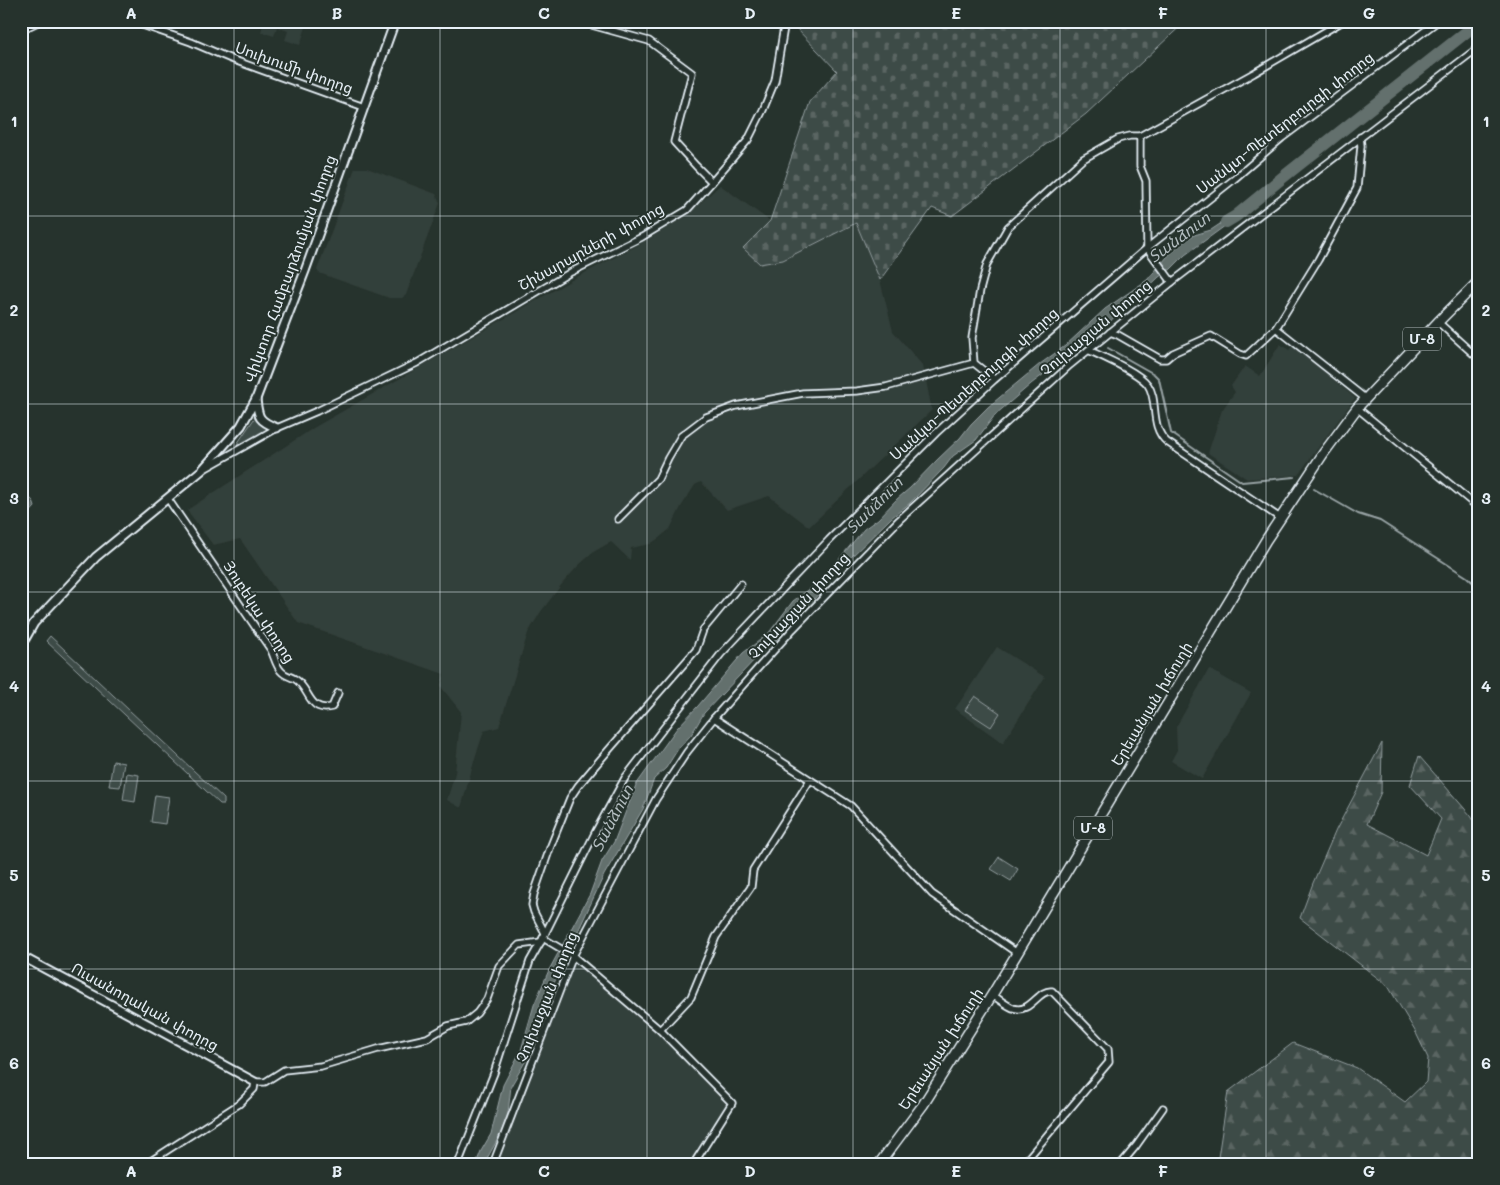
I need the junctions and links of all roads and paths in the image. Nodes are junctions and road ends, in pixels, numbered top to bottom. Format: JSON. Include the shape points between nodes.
{"nodes":[{"id":1,"x":40,"y":21,"type":"edge"},
{"id":2,"x":131,"y":21,"type":"edge"},
{"id":3,"x":395,"y":21,"type":"edge"},
{"id":4,"x":577,"y":21,"type":"edge"},
{"id":5,"x":785,"y":21,"type":"edge"},
{"id":6,"x":1343,"y":21,"type":"edge"},
{"id":7,"x":1438,"y":21,"type":"edge"},
{"id":8,"x":21,"y":30,"type":"edge"},
{"id":9,"x":1479,"y":47,"type":"edge"},
{"id":10,"x":364,"y":106,"type":"junction"},
{"id":11,"x":1140,"y":136,"type":"junction"},
{"id":12,"x":1360,"y":138,"type":"junction"},
{"id":13,"x":712,"y":182,"type":"junction"},
{"id":14,"x":1147,"y":248,"type":"junction"},
{"id":15,"x":1170,"y":279,"type":"junction"},
{"id":16,"x":1479,"y":281,"type":"edge"},
{"id":17,"x":1438,"y":322,"type":"junction"},
{"id":18,"x":1276,"y":328,"type":"junction"},
{"id":19,"x":1110,"y":332,"type":"junction"},
{"id":20,"x":1088,"y":350,"type":"junction"},
{"id":21,"x":1479,"y":359,"type":"edge"},
{"id":22,"x":974,"y":362,"type":"junction"},
{"id":23,"x":994,"y":379,"type":"junction"},
{"id":24,"x":1366,"y":399,"type":"junction"},
{"id":25,"x":256,"y":400,"type":"junction"},
{"id":26,"x":1357,"y":408,"type":"junction"},
{"id":27,"x":276,"y":428,"type":"junction"},
{"id":28,"x":202,"y":470,"type":"junction"},
{"id":29,"x":168,"y":499,"type":"junction"},
{"id":30,"x":1479,"y":508,"type":"edge"},
{"id":31,"x":1280,"y":518,"type":"junction"},
{"id":32,"x":618,"y":519,"type":"dead end"},
{"id":33,"x":741,"y":584,"type":"dead end"},
{"id":34,"x":21,"y":646,"type":"edge"},
{"id":35,"x":338,"y":693,"type":"dead end"},
{"id":36,"x":714,"y":718,"type":"junction"},
{"id":37,"x":810,"y":780,"type":"junction"},
{"id":38,"x":543,"y":938,"type":"junction"},
{"id":39,"x":1017,"y":953,"type":"junction"},
{"id":40,"x":571,"y":955,"type":"junction"},
{"id":41,"x":21,"y":956,"type":"edge"},
{"id":42,"x":992,"y":996,"type":"junction"},
{"id":43,"x":660,"y":1030,"type":"junction"},
{"id":44,"x":255,"y":1082,"type":"junction"},
{"id":45,"x":1163,"y":1108,"type":"dead end"},
{"id":46,"x":696,"y":1160,"type":"dead end"},
{"id":47,"x":146,"y":1164,"type":"edge"},
{"id":48,"x":458,"y":1164,"type":"edge"},
{"id":49,"x":494,"y":1164,"type":"edge"},
{"id":50,"x":880,"y":1164,"type":"edge"},
{"id":51,"x":1023,"y":1164,"type":"edge"},
{"id":52,"x":1121,"y":1164,"type":"edge"}],
"edges":[{"from":1,"to":8,"type":"street"},
{"from":2,"to":10,"type":"street","name":"Սուխումի փողոց"},
{"from":3,"to":10,"type":"street","name":"Վիկտոր Համբարձումյան փողոց"},
{"from":4,"to":13,"type":"street","via":[[649,42],[692,73],[674,142]]},
{"from":5,"to":13,"type":"street","name":"Շինարարների փողոց","via":[[774,81],[763,110],[748,140]]},
{"from":6,"to":11,"type":"street"},
{"from":7,"to":14,"type":"street","name":"Սանկտ-Պետերբուրգի փողոց","via":[[1282,138]]},
{"from":9,"to":12,"type":"street","name":"Չուխաջյան փողոց"},
{"from":10,"to":25,"type":"street","name":"Վիկտոր Համբարձումյան փողոց"},
{"from":11,"to":14,"type":"street","via":[[1140,166],[1146,181]]},
{"from":11,"to":22,"type":"street","via":[[1118,139],[1083,159],[1008,227],[988,264],[980,290],[972,338]]},
{"from":12,"to":15,"type":"street","name":"Չուխաջյան փողոց"},
{"from":12,"to":18,"type":"street","via":[[1357,188]]},
{"from":13,"to":27,"type":"street","name":"Շինարարների փողոց","via":[[687,210],[642,237],[570,272],[417,363]]},
{"from":14,"to":15,"type":"street"},
{"from":14,"to":23,"type":"street","name":"Սանկտ-Պետերբուրգի փողոց"},
{"from":15,"to":19,"type":"street","name":"Չուխաջյան փողոց"},
{"from":16,"to":17,"type":"highway","name":"Երեւանյան խճուղի","number":"Մ-8"},
{"from":17,"to":21,"type":"street"},
{"from":17,"to":24,"type":"highway","name":"Երեւանյան խճուղի","number":"Մ-8"},
{"from":18,"to":19,"type":"street","via":[[1246,356],[1211,336],[1166,359],[1160,359]]},
{"from":18,"to":24,"type":"street"},
{"from":19,"to":20,"type":"street","name":"Չուխաջյան փողոց"},
{"from":20,"to":31,"type":"street","via":[[1138,375],[1148,384],[1158,433],[1166,442]]},
{"from":20,"to":36,"type":"street","name":"Չուխաջյան փողոց","via":[[898,520],[793,629]]},
{"from":22,"to":23,"type":"street"},
{"from":22,"to":32,"type":"street","via":[[886,387],[802,393],[736,406],[706,417],[681,436],[658,480]]},
{"from":23,"to":38,"type":"street","name":"Սանկտ-Պետերբուրգի փողոց","via":[[842,527],[721,654],[625,778]]},
{"from":24,"to":26,"type":"highway","name":"Երեւանյան խճուղի","number":"Մ-8"},
{"from":25,"to":27,"type":"street","via":[[260,419]]},
{"from":25,"to":28,"type":"street","name":"Վիկտոր Համբարձումյան փողոց","via":[[241,426]]},
{"from":26,"to":30,"type":"street"},
{"from":26,"to":31,"type":"highway","name":"Երեւանյան խճուղի","number":"Մ-8"},
{"from":27,"to":28,"type":"street","name":"Շինարարների փողոց"},
{"from":28,"to":29,"type":"street","name":"Վիկտոր Համբարձումյան փողոց"},
{"from":29,"to":34,"type":"street","via":[[96,557],[34,623]]},
{"from":29,"to":35,"type":"street","name":"Յուբեկա փողոց","via":[[271,650],[280,670],[296,679],[316,706],[332,707]]},
{"from":31,"to":39,"type":"highway","name":"Երեւանյան խճուղի","number":"Մ-8"},
{"from":33,"to":38,"type":"street","via":[[703,630],[696,650],[570,798],[534,894],[532,905]]},
{"from":36,"to":37,"type":"street"},
{"from":36,"to":40,"type":"street","name":"Չուխաջյան փողոց","via":[[656,800]]},
{"from":37,"to":39,"type":"street","via":[[851,806],[932,894]]},
{"from":37,"to":43,"type":"street","via":[[753,870],[751,887],[716,937],[691,997]]},
{"from":38,"to":40,"type":"street"},
{"from":38,"to":44,"type":"street","via":[[519,945],[499,966],[487,999],[466,1022],[448,1026],[427,1038],[321,1066],[284,1070],[265,1082]]},
{"from":38,"to":48,"type":"street","name":"Սանկտ-Պետերբուրգի փողոց","via":[[530,961],[494,1072]]},
{"from":39,"to":42,"type":"highway","name":"Երեւանյան խճուղի","number":"Մ-8"},
{"from":40,"to":43,"type":"street"},
{"from":40,"to":49,"type":"street","name":"Չուխաջյան փողոց"},
{"from":41,"to":44,"type":"street","name":"Ուսանողական փողոց"},
{"from":42,"to":50,"type":"highway","name":"Երեւանյան խճուղի","number":"Մ-8","via":[[923,1105]]},
{"from":42,"to":51,"type":"street","via":[[1021,1009],[1048,990],[1052,991],[1108,1049],[1109,1062]]},
{"from":43,"to":46,"type":"street","via":[[732,1103]]},
{"from":44,"to":47,"type":"street","via":[[254,1089],[239,1104]]},
{"from":45,"to":52,"type":"street"}]}
